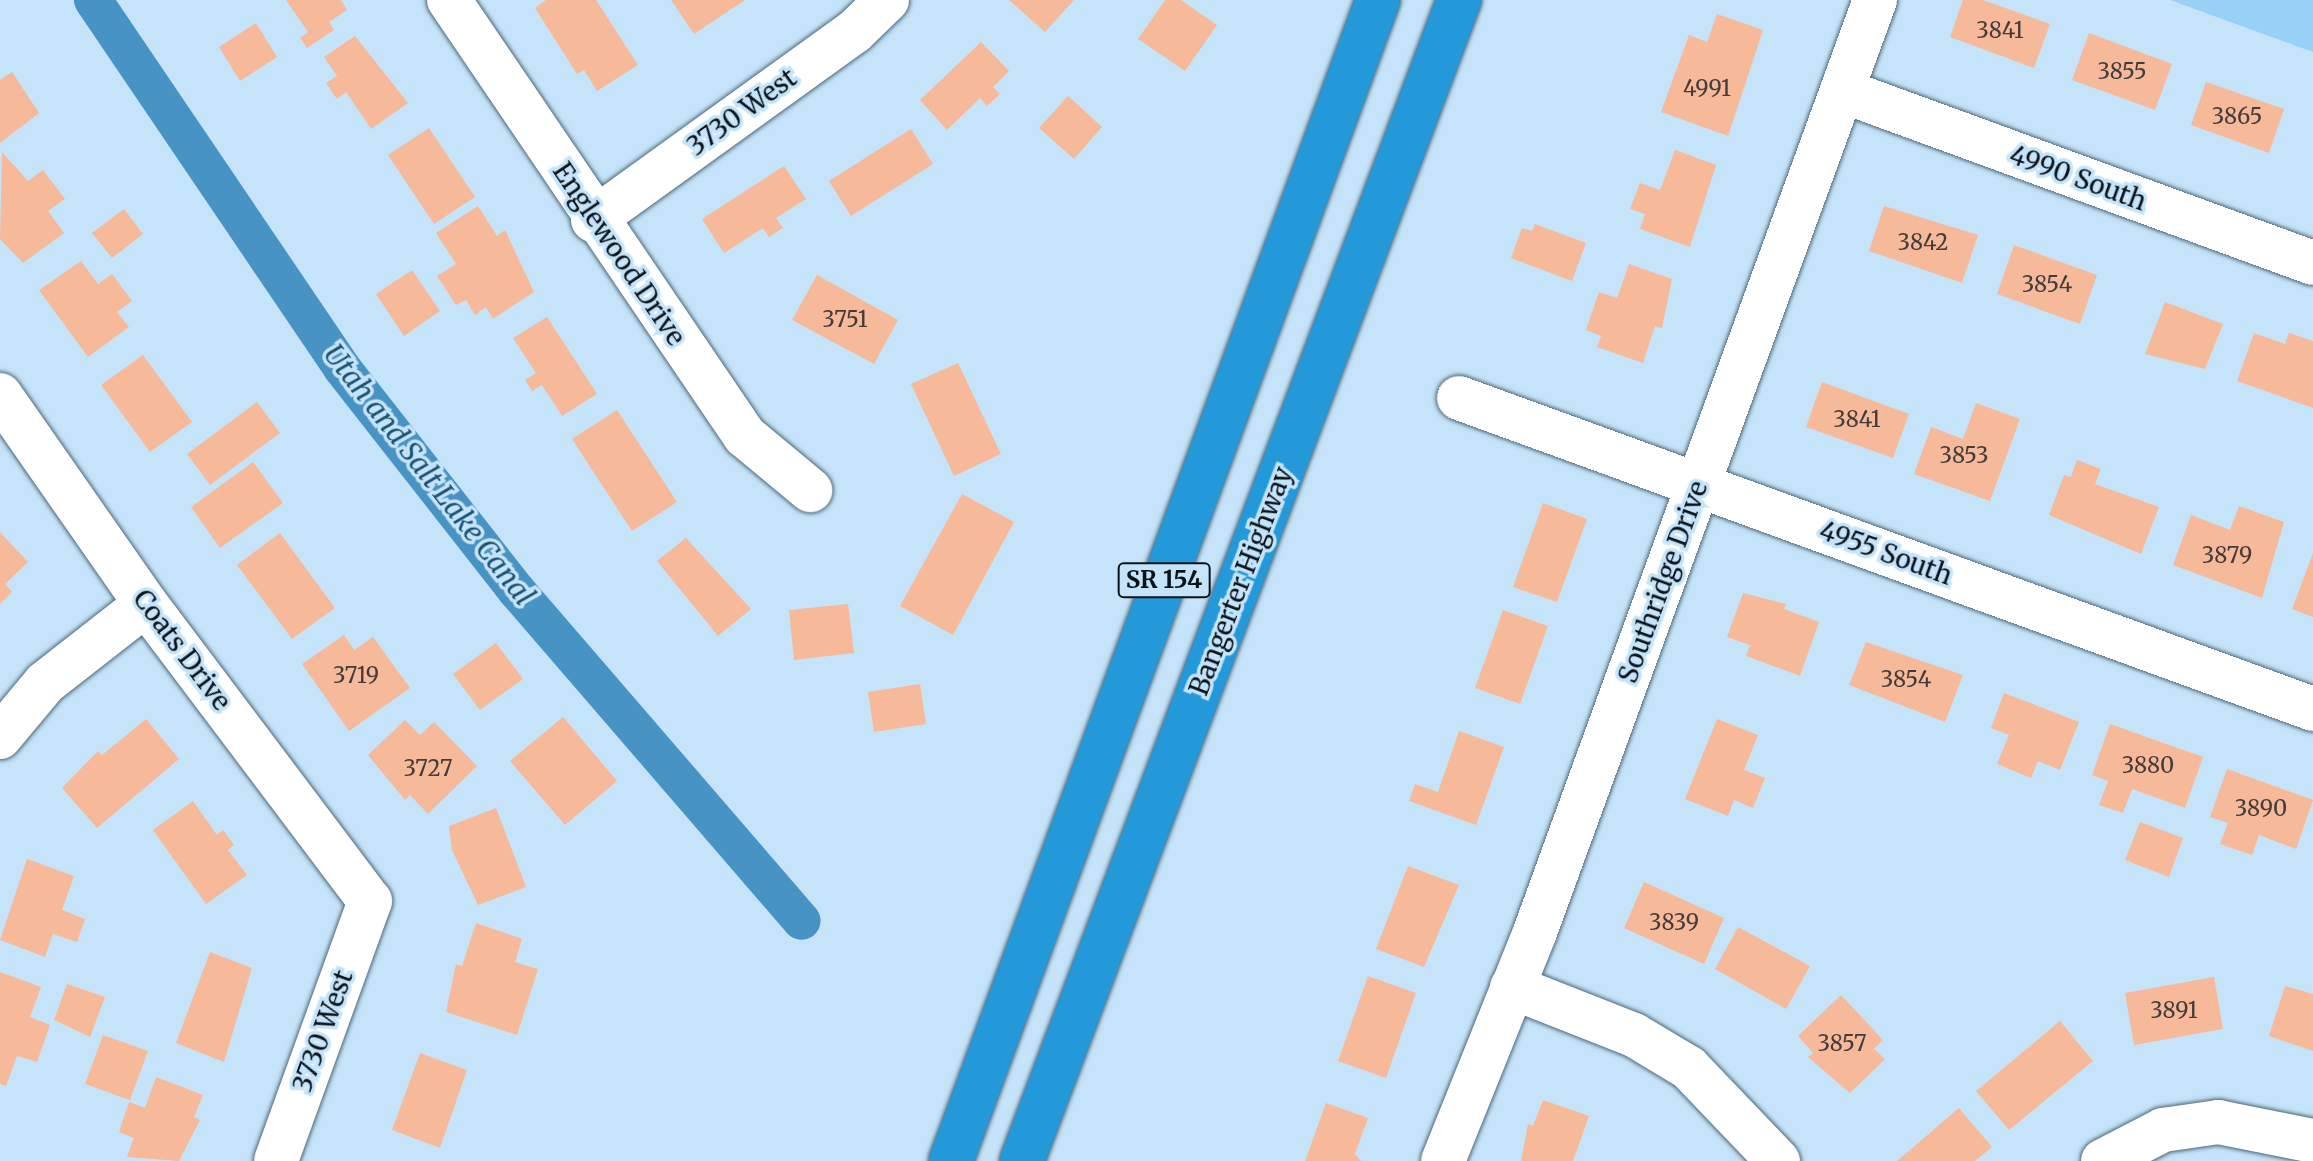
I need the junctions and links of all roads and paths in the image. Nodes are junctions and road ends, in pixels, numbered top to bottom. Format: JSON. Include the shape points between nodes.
{"nodes":[{"id":1,"x":449,"y":0,"type":"edge"},
{"id":2,"x":887,"y":0,"type":"edge"},
{"id":3,"x":1378,"y":0,"type":"edge"},
{"id":4,"x":1459,"y":0,"type":"edge"},
{"id":5,"x":1875,"y":0,"type":"edge"},
{"id":6,"x":1843,"y":91,"type":"junction"},
{"id":7,"x":593,"y":220,"type":"junction"},
{"id":8,"x":2313,"y":263,"type":"edge"},
{"id":9,"x":0,"y":395,"type":"edge"},
{"id":10,"x":1459,"y":398,"type":"dead end"},
{"id":11,"x":1698,"y":485,"type":"junction"},
{"id":12,"x":810,"y":490,"type":"dead end"},
{"id":13,"x":146,"y":604,"type":"junction"},
{"id":14,"x":2313,"y":709,"type":"edge"},
{"id":15,"x":0,"y":737,"type":"edge"},
{"id":16,"x":370,"y":901,"type":"joint"},
{"id":17,"x":1512,"y":987,"type":"junction"},
{"id":18,"x":2313,"y":1141,"type":"edge"},
{"id":19,"x":1023,"y":1159,"type":"edge"},
{"id":20,"x":276,"y":1161,"type":"edge"},
{"id":21,"x":951,"y":1161,"type":"edge"},
{"id":22,"x":1443,"y":1161,"type":"edge"},
{"id":23,"x":1778,"y":1161,"type":"edge"},
{"id":24,"x":2103,"y":1161,"type":"edge"}],
"edges":[{"from":1,"to":7,"type":"street","name":"Englewood Drive"},
{"from":2,"to":7,"type":"street","name":"3730 West","via":[[854,32]]},
{"from":3,"to":21,"type":"highway","number":"SR 154"},
{"from":4,"to":19,"type":"highway","name":"Bangerter Highway","number":"SR 154"},
{"from":5,"to":6,"type":"street","name":"Southridge Drive"},
{"from":6,"to":8,"type":"street","name":"4990 South"},
{"from":6,"to":11,"type":"street","name":"Southridge Drive"},
{"from":7,"to":12,"type":"street","name":"Englewood Drive","via":[[745,436]]},
{"from":9,"to":13,"type":"street","name":"Coats Drive"},
{"from":10,"to":11,"type":"street","name":"4955 South"},
{"from":11,"to":14,"type":"street","name":"4955 South"},
{"from":11,"to":17,"type":"street","name":"Southridge Drive"},
{"from":13,"to":15,"type":"street","via":[[45,683]]},
{"from":13,"to":16,"type":"street","name":"Coats Drive"},
{"from":16,"to":20,"type":"street","name":"3730 West"},
{"from":17,"to":22,"type":"street","name":"Southridge Drive"},
{"from":17,"to":23,"type":"street","via":[[1634,1035],[1689,1068]]},
{"from":18,"to":24,"type":"street","via":[[2218,1122],[2163,1130]]}]}
